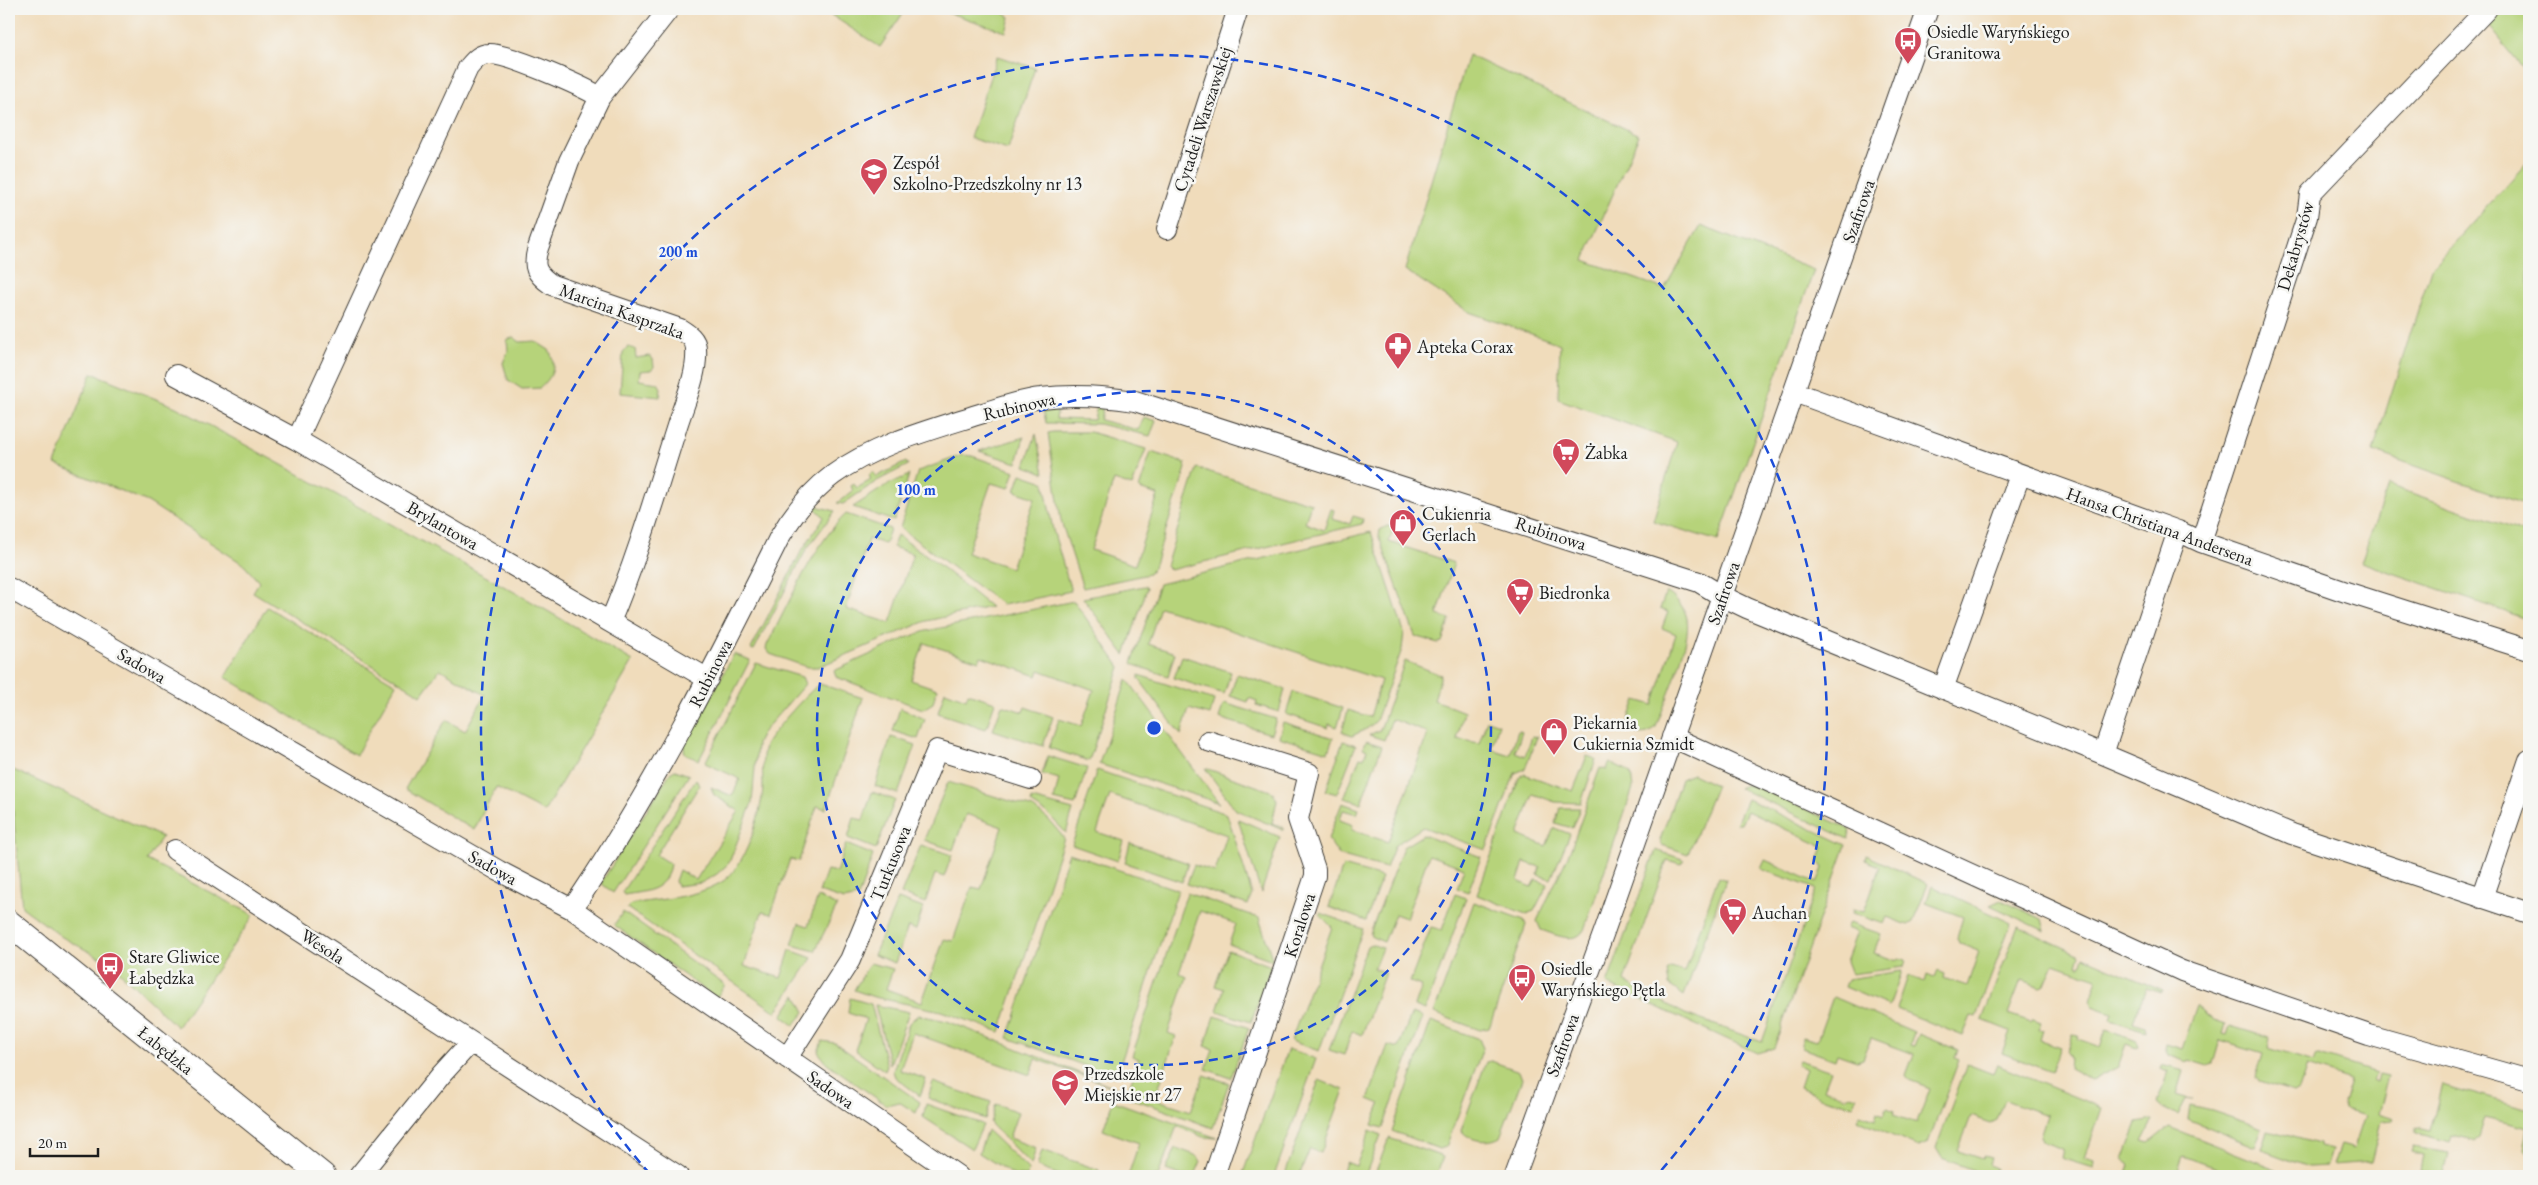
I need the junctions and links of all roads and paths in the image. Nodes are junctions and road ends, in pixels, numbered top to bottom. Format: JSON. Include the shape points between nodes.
{"nodes":[{"id":1,"x":669,"y":9,"type":"edge"},
{"id":2,"x":1238,"y":9,"type":"edge"},
{"id":3,"x":1928,"y":9,"type":"edge"},
{"id":4,"x":2486,"y":9,"type":"edge"},
{"id":5,"x":600,"y":97,"type":"junction"},
{"id":6,"x":1167,"y":229,"type":"dead end"},
{"id":7,"x":176,"y":375,"type":"dead end"},
{"id":8,"x":1794,"y":392,"type":"junction"},
{"id":9,"x":296,"y":440,"type":"junction"},
{"id":10,"x":2020,"y":475,"type":"junction"},
{"id":11,"x":2178,"y":531,"type":"junction"},
{"id":12,"x":2201,"y":542,"type":"junction"},
{"id":13,"x":9,"y":588,"type":"edge"},
{"id":14,"x":1722,"y":596,"type":"junction"},
{"id":15,"x":610,"y":622,"type":"junction"},
{"id":16,"x":2529,"y":650,"type":"edge"},
{"id":17,"x":708,"y":679,"type":"junction"},
{"id":18,"x":1943,"y":689,"type":"junction"},
{"id":19,"x":1672,"y":737,"type":"junction"},
{"id":20,"x":1208,"y":741,"type":"dead end"},
{"id":21,"x":2103,"y":754,"type":"junction"},
{"id":22,"x":2529,"y":760,"type":"edge"},
{"id":23,"x":1031,"y":779,"type":"dead end"},
{"id":24,"x":176,"y":850,"type":"dead end"},
{"id":25,"x":2482,"y":898,"type":"junction"},
{"id":26,"x":572,"y":908,"type":"junction"},
{"id":27,"x":2529,"y":913,"type":"edge"},
{"id":28,"x":9,"y":923,"type":"edge"},
{"id":29,"x":472,"y":1042,"type":"junction"},
{"id":30,"x":787,"y":1058,"type":"junction"},
{"id":31,"x":2529,"y":1080,"type":"edge"},
{"id":32,"x":323,"y":1176,"type":"edge"},
{"id":33,"x":359,"y":1176,"type":"edge"},
{"id":34,"x":678,"y":1176,"type":"edge"},
{"id":35,"x":958,"y":1176,"type":"edge"},
{"id":36,"x":1214,"y":1176,"type":"edge"},
{"id":37,"x":1515,"y":1176,"type":"edge"}],
"edges":[{"from":1,"to":5,"type":"street","name":"Marcina Kasprzaka"},
{"from":2,"to":6,"type":"street","name":"Cytadeli Warszawskiej"},
{"from":3,"to":8,"type":"street","name":"Szafirowa"},
{"from":4,"to":12,"type":"street","name":"Dekabrystów","via":[[2310,194],[2307,217]]},
{"from":5,"to":9,"type":"street","via":[[528,64],[490,53],[477,57],[464,77]]},
{"from":5,"to":15,"type":"street","name":"Marcina Kasprzaka","via":[[569,161],[533,262],[535,271],[552,286],[680,329],[691,335],[696,346],[693,374],[662,476],[627,583]]},
{"from":7,"to":9,"type":"street","name":"Brylantowa"},
{"from":8,"to":10,"type":"street","name":"Hansa Christiana Andersena"},
{"from":8,"to":14,"type":"street","name":"Szafirowa"},
{"from":9,"to":15,"type":"street","name":"Brylantowa"},
{"from":10,"to":11,"type":"street","name":"Hansa Christiana Andersena"},
{"from":10,"to":18,"type":"street"},
{"from":11,"to":12,"type":"street","name":"Hansa Christiana Andersena"},
{"from":11,"to":21,"type":"street"},
{"from":12,"to":16,"type":"street","name":"Hansa Christiana Andersena"},
{"from":13,"to":26,"type":"street","name":"Sadowa","via":[[490,866]]},
{"from":14,"to":17,"type":"street","name":"Rubinowa","via":[[1699,582],[1676,574],[1135,401],[1077,395],[1039,398],[901,441],[854,461],[831,476],[792,516],[778,538]]},
{"from":14,"to":18,"type":"street","name":"Rubinowa"},
{"from":14,"to":19,"type":"street","name":"Szafirowa"},
{"from":15,"to":17,"type":"street","name":"Brylantowa"},
{"from":17,"to":26,"type":"street","name":"Rubinowa","via":[[667,754]]},
{"from":18,"to":21,"type":"street","name":"Rubinowa"},
{"from":19,"to":31,"type":"street","via":[[2182,971],[2369,1035]]},
{"from":19,"to":37,"type":"street","name":"Szafirowa"},
{"from":20,"to":36,"type":"street","name":"Koralowa","via":[[1309,773],[1298,820],[1315,873]]},
{"from":21,"to":25,"type":"street","name":"Rubinowa","via":[[2292,834]]},
{"from":22,"to":25,"type":"street"},
{"from":23,"to":30,"type":"street","name":"Turkusowa","via":[[937,750],[850,960]]},
{"from":24,"to":29,"type":"street","name":"Wesoła"},
{"from":25,"to":27,"type":"street","name":"Rubinowa"},
{"from":26,"to":30,"type":"street","name":"Sadowa"},
{"from":28,"to":32,"type":"street","name":"Łabędzka"},
{"from":29,"to":33,"type":"street"},
{"from":29,"to":34,"type":"street","name":"Wesoła"},
{"from":30,"to":35,"type":"street","name":"Sadowa"}]}
